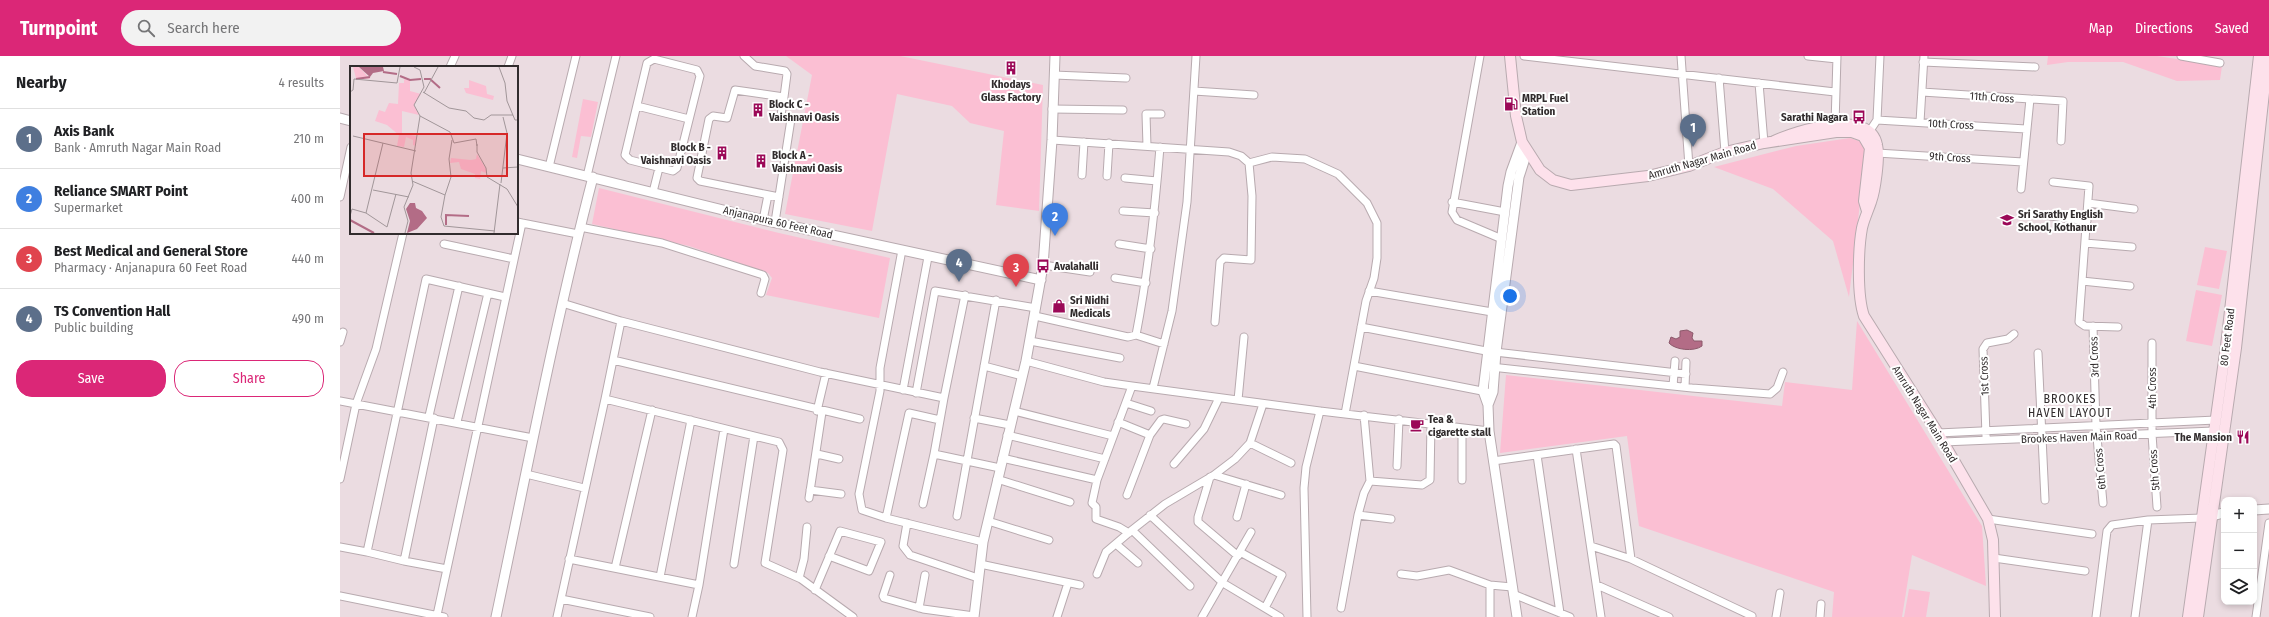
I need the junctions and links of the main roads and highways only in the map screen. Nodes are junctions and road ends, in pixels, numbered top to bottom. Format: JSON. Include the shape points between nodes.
{"nodes":[{"id":1,"x":1510,"y":56,"type":"edge"},
{"id":2,"x":2259,"y":56,"type":"edge"},
{"id":3,"x":2268,"y":56,"type":"edge"},
{"id":4,"x":1868,"y":134,"type":"junction"},
{"id":5,"x":1769,"y":142,"type":"junction"},
{"id":6,"x":1866,"y":211,"type":"junction"},
{"id":7,"x":2231,"y":347,"type":"junction"},
{"id":8,"x":1995,"y":617,"type":"edge"},
{"id":9,"x":2188,"y":617,"type":"edge"},
{"id":10,"x":2198,"y":617,"type":"edge"}],
"edges":[{"from":1,"to":5,"type":"main road","name":"Amruth Nagar Main Road","via":[[1516,116],[1522,142],[1540,170],[1553,180],[1571,185],[1648,176],[1689,166],[1725,152]]},
{"from":2,"to":7,"type":"main road","name":"80 Feet Road"},
{"from":3,"to":7,"type":"main road","name":"80 Feet Road"},
{"from":4,"to":5,"type":"main road","name":"Amruth Nagar Main Road","via":[[1836,132],[1796,140]]},
{"from":4,"to":5,"type":"main road","name":"Amruth Nagar Main Road","via":[[1857,125],[1835,125],[1794,132]]},
{"from":4,"to":6,"type":"main road","name":"Amruth Nagar Main Road","via":[[1870,148],[1864,201]]},
{"from":4,"to":6,"type":"main road","name":"Amruth Nagar Main Road","via":[[1878,145],[1878,153],[1871,202]]},
{"from":6,"to":8,"type":"main road","name":"Amruth Nagar Main Road","via":[[1861,233],[1860,304],[1864,316],[1938,433],[1988,519],[1993,540]]},
{"from":7,"to":9,"type":"main road","name":"80 Feet Road","via":[[2214,431]]},
{"from":7,"to":10,"type":"main road","name":"80 Feet Road","via":[[2213,515]]}]}
